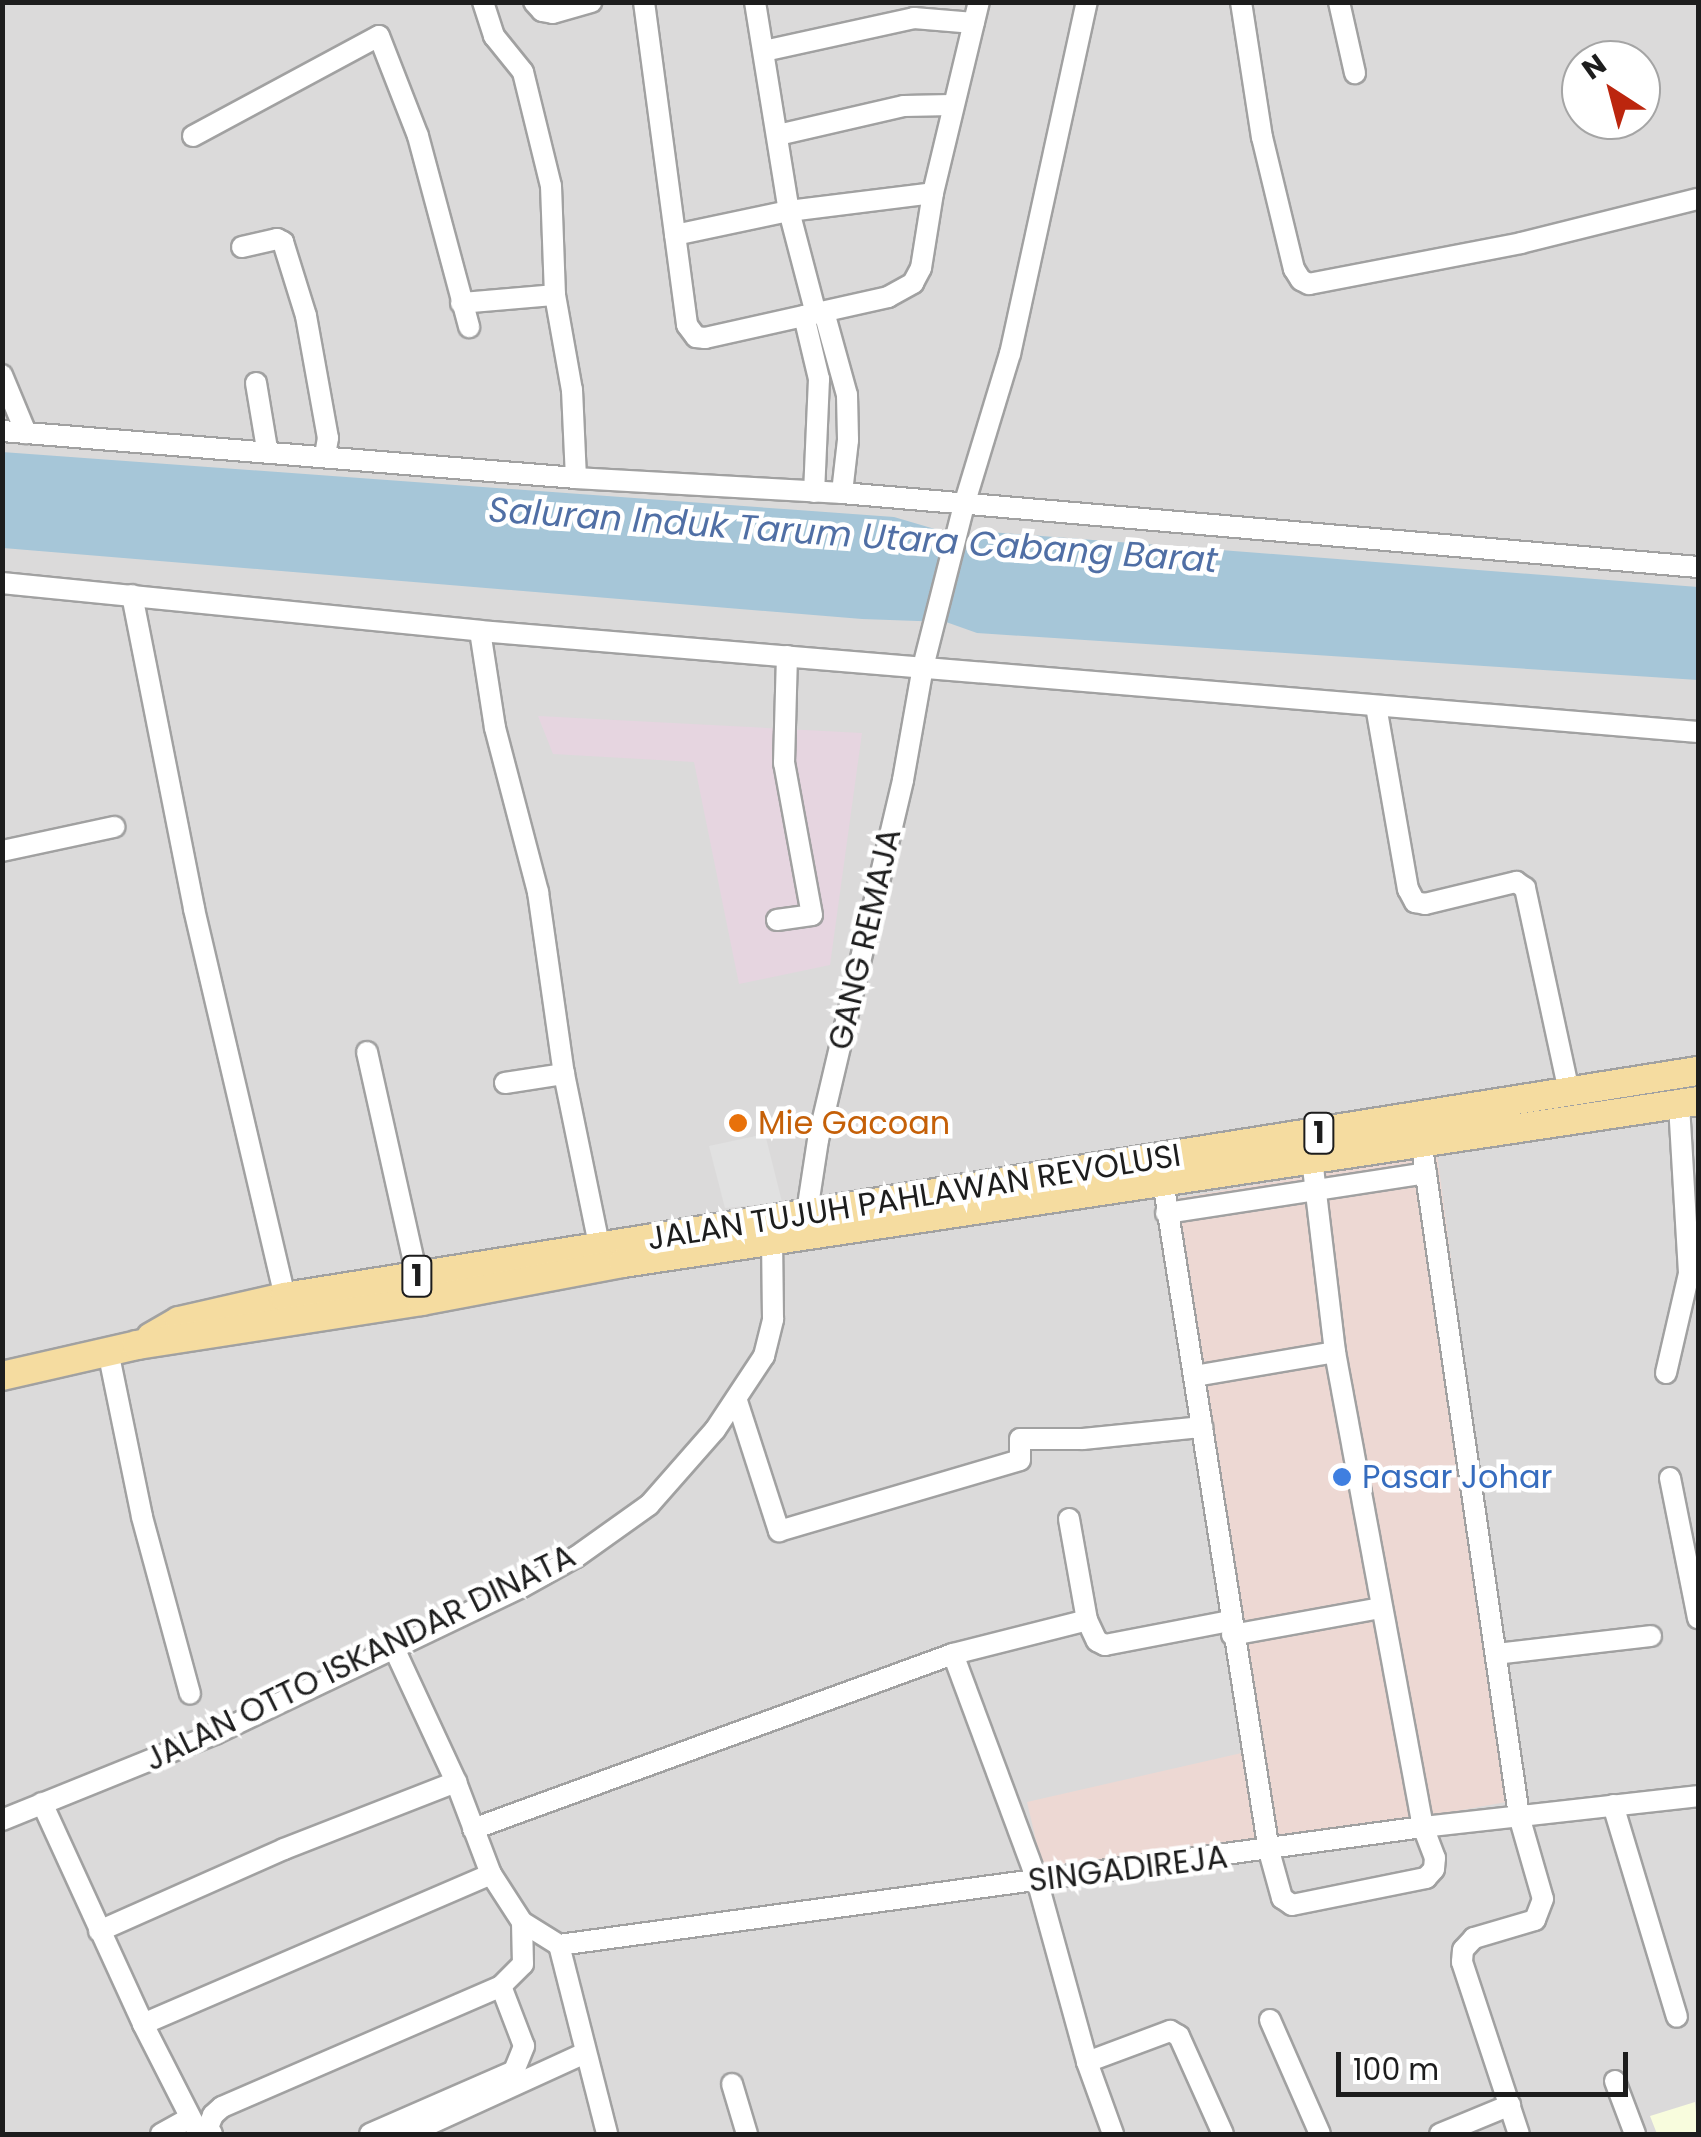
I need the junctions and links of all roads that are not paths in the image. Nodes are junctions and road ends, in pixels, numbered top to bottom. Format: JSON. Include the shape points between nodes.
{"nodes":[{"id":1,"x":483,"y":2,"type":"edge"},
{"id":2,"x":534,"y":2,"type":"edge"},
{"id":3,"x":591,"y":2,"type":"edge"},
{"id":4,"x":644,"y":2,"type":"edge"},
{"id":5,"x":754,"y":2,"type":"edge"},
{"id":6,"x":1086,"y":2,"type":"edge"},
{"id":7,"x":1241,"y":2,"type":"edge"},
{"id":8,"x":1339,"y":2,"type":"edge"},
{"id":9,"x":976,"y":12,"type":"edge"},
{"id":10,"x":764,"y":52,"type":"junction"},
{"id":11,"x":1355,"y":73,"type":"dead end"},
{"id":12,"x":952,"y":106,"type":"junction"},
{"id":13,"x":778,"y":135,"type":"junction"},
{"id":14,"x":193,"y":136,"type":"dead end"},
{"id":15,"x":933,"y":193,"type":"junction"},
{"id":16,"x":1698,"y":199,"type":"edge"},
{"id":17,"x":789,"y":211,"type":"junction"},
{"id":18,"x":675,"y":235,"type":"junction"},
{"id":19,"x":242,"y":247,"type":"dead end"},
{"id":20,"x":555,"y":295,"type":"junction"},
{"id":21,"x":462,"y":304,"type":"junction"},
{"id":22,"x":815,"y":314,"type":"junction"},
{"id":23,"x":468,"y":327,"type":"dead end"},
{"id":24,"x":2,"y":374,"type":"edge"},
{"id":25,"x":842,"y":378,"type":"junction"},
{"id":26,"x":819,"y":380,"type":"junction"},
{"id":27,"x":256,"y":383,"type":"dead end"},
{"id":28,"x":2,"y":431,"type":"edge"},
{"id":29,"x":26,"y":433,"type":"junction"},
{"id":30,"x":819,"y":439,"type":"junction"},
{"id":31,"x":848,"y":440,"type":"junction"},
{"id":32,"x":267,"y":449,"type":"junction"},
{"id":33,"x":325,"y":455,"type":"junction"},
{"id":34,"x":576,"y":478,"type":"junction"},
{"id":35,"x":814,"y":492,"type":"junction"},
{"id":36,"x":842,"y":494,"type":"junction"},
{"id":37,"x":964,"y":505,"type":"junction"},
{"id":38,"x":1698,"y":567,"type":"edge"},
{"id":39,"x":2,"y":583,"type":"edge"},
{"id":40,"x":132,"y":595,"type":"junction"},
{"id":41,"x":480,"y":631,"type":"junction"},
{"id":42,"x":787,"y":656,"type":"junction"},
{"id":43,"x":923,"y":666,"type":"junction"},
{"id":44,"x":1376,"y":706,"type":"junction"},
{"id":45,"x":1698,"y":732,"type":"edge"},
{"id":46,"x":114,"y":827,"type":"dead end"},
{"id":47,"x":2,"y":851,"type":"edge"},
{"id":48,"x":777,"y":920,"type":"dead end"},
{"id":49,"x":368,"y":1052,"type":"dead end"},
{"id":50,"x":1698,"y":1071,"type":"edge"},
{"id":51,"x":564,"y":1074,"type":"junction"},
{"id":52,"x":505,"y":1083,"type":"dead end"},
{"id":53,"x":1568,"y":1091,"type":"junction"},
{"id":54,"x":1689,"y":1103,"type":"edge"},
{"id":55,"x":1421,"y":1140,"type":"junction"},
{"id":56,"x":1312,"y":1158,"type":"junction"},
{"id":57,"x":1426,"y":1173,"type":"junction"},
{"id":58,"x":1163,"y":1180,"type":"junction"},
{"id":59,"x":1314,"y":1188,"type":"junction"},
{"id":60,"x":806,"y":1212,"type":"junction"},
{"id":61,"x":1166,"y":1213,"type":"junction"},
{"id":62,"x":772,"y":1242,"type":"junction"},
{"id":63,"x":599,"y":1245,"type":"junction"},
{"id":64,"x":417,"y":1276,"type":"junction"},
{"id":65,"x":284,"y":1297,"type":"junction"},
{"id":66,"x":136,"y":1345,"type":"junction"},
{"id":67,"x":108,"y":1351,"type":"junction"},
{"id":68,"x":1335,"y":1352,"type":"junction"},
{"id":69,"x":1666,"y":1373,"type":"dead end"},
{"id":70,"x":2,"y":1376,"type":"edge"},
{"id":71,"x":1194,"y":1376,"type":"junction"},
{"id":72,"x":737,"y":1400,"type":"junction"},
{"id":73,"x":1202,"y":1427,"type":"junction"},
{"id":74,"x":1670,"y":1478,"type":"dead end"},
{"id":75,"x":1070,"y":1518,"type":"dead end"},
{"id":76,"x":1381,"y":1608,"type":"junction"},
{"id":77,"x":1698,"y":1618,"type":"edge"},
{"id":78,"x":1087,"y":1620,"type":"junction"},
{"id":79,"x":1231,"y":1628,"type":"junction"},
{"id":80,"x":1651,"y":1636,"type":"dead end"},
{"id":81,"x":393,"y":1646,"type":"junction"},
{"id":82,"x":954,"y":1654,"type":"junction"},
{"id":83,"x":1496,"y":1654,"type":"junction"},
{"id":84,"x":190,"y":1694,"type":"dead end"},
{"id":85,"x":456,"y":1782,"type":"junction"},
{"id":86,"x":1698,"y":1796,"type":"edge"},
{"id":87,"x":42,"y":1804,"type":"junction"},
{"id":88,"x":1613,"y":1805,"type":"junction"},
{"id":89,"x":1519,"y":1816,"type":"junction"},
{"id":90,"x":2,"y":1820,"type":"edge"},
{"id":91,"x":1423,"y":1827,"type":"junction"},
{"id":92,"x":473,"y":1828,"type":"junction"},
{"id":93,"x":1269,"y":1852,"type":"junction"},
{"id":94,"x":491,"y":1874,"type":"junction"},
{"id":95,"x":1038,"y":1880,"type":"junction"},
{"id":96,"x":522,"y":1922,"type":"junction"},
{"id":97,"x":99,"y":1931,"type":"junction"},
{"id":98,"x":558,"y":1945,"type":"junction"},
{"id":99,"x":502,"y":1986,"type":"junction"},
{"id":100,"x":1677,"y":2017,"type":"dead end"},
{"id":101,"x":1270,"y":2020,"type":"dead end"},
{"id":102,"x":142,"y":2024,"type":"junction"},
{"id":103,"x":583,"y":2054,"type":"junction"},
{"id":104,"x":1088,"y":2062,"type":"junction"},
{"id":105,"x":1615,"y":2082,"type":"dead end"},
{"id":106,"x":732,"y":2084,"type":"dead end"},
{"id":107,"x":1510,"y":2105,"type":"junction"},
{"id":108,"x":194,"y":2126,"type":"edge"},
{"id":109,"x":1109,"y":2133,"type":"edge"},
{"id":110,"x":160,"y":2134,"type":"edge"},
{"id":111,"x":212,"y":2134,"type":"edge"},
{"id":112,"x":370,"y":2134,"type":"edge"},
{"id":113,"x":408,"y":2134,"type":"edge"},
{"id":114,"x":608,"y":2134,"type":"edge"},
{"id":115,"x":747,"y":2134,"type":"edge"},
{"id":116,"x":1223,"y":2134,"type":"edge"},
{"id":117,"x":1320,"y":2134,"type":"edge"},
{"id":118,"x":1440,"y":2134,"type":"edge"},
{"id":119,"x":1519,"y":2134,"type":"edge"},
{"id":120,"x":1635,"y":2134,"type":"edge"}],
"edges":[{"from":1,"to":20,"type":"street","via":[[494,36],[518,61],[528,91],[550,186]]},
{"from":2,"to":3,"type":"street","via":[[553,12]]},
{"from":4,"to":18,"type":"street"},
{"from":5,"to":10,"type":"street"},
{"from":6,"to":37,"type":"street","name":"GANG REMAJA","via":[[1010,354]]},
{"from":7,"to":16,"type":"street","via":[[1262,137],[1294,269],[1309,284]]},
{"from":8,"to":11,"type":"street"},
{"from":9,"to":10,"type":"street","via":[[914,18]]},
{"from":9,"to":12,"type":"street"},
{"from":10,"to":13,"type":"street"},
{"from":12,"to":13,"type":"street","via":[[904,106]]},
{"from":12,"to":15,"type":"street"},
{"from":13,"to":17,"type":"street"},
{"from":14,"to":21,"type":"street","via":[[379,36],[418,136]]},
{"from":15,"to":17,"type":"street"},
{"from":15,"to":22,"type":"street","via":[[914,282],[888,297]]},
{"from":17,"to":18,"type":"street"},
{"from":17,"to":22,"type":"street"},
{"from":18,"to":22,"type":"street","via":[[687,324],[696,337]]},
{"from":19,"to":33,"type":"street","via":[[284,242],[306,316],[328,438]]},
{"from":20,"to":21,"type":"street"},
{"from":20,"to":34,"type":"street","via":[[572,390]]},
{"from":21,"to":23,"type":"street"},
{"from":22,"to":25,"type":"street"},
{"from":22,"to":26,"type":"street"},
{"from":24,"to":29,"type":"street"},
{"from":25,"to":26,"type":"street"},
{"from":25,"to":31,"type":"street"},
{"from":26,"to":30,"type":"street"},
{"from":27,"to":32,"type":"street"},
{"from":28,"to":29,"type":"street"},
{"from":29,"to":32,"type":"street"},
{"from":30,"to":31,"type":"street"},
{"from":30,"to":35,"type":"street"},
{"from":31,"to":36,"type":"street"},
{"from":32,"to":33,"type":"street"},
{"from":33,"to":34,"type":"street"},
{"from":34,"to":35,"type":"street"},
{"from":35,"to":36,"type":"street"},
{"from":36,"to":37,"type":"street"},
{"from":37,"to":38,"type":"street"},
{"from":37,"to":43,"type":"street","name":"GANG REMAJA"},
{"from":39,"to":40,"type":"street"},
{"from":40,"to":41,"type":"street"},
{"from":40,"to":65,"type":"street","via":[[182,853]]},
{"from":41,"to":42,"type":"street"},
{"from":41,"to":51,"type":"street","via":[[495,728],[546,933]]},
{"from":42,"to":43,"type":"street"},
{"from":42,"to":48,"type":"street","via":[[784,763],[812,915]]},
{"from":43,"to":44,"type":"street"},
{"from":43,"to":60,"type":"street","name":"GANG REMAJA"},
{"from":44,"to":45,"type":"street"},
{"from":44,"to":53,"type":"street","via":[[1408,889],[1415,902],[1425,904],[1516,882],[1525,888]]},
{"from":46,"to":47,"type":"street"},
{"from":49,"to":64,"type":"street"},
{"from":50,"to":53,"type":"main road","name":"JALAN TUJUH PAHLAWAN REVOLUSI","number":"1"},
{"from":51,"to":52,"type":"street"},
{"from":51,"to":63,"type":"street"},
{"from":53,"to":60,"type":"main road","name":"JALAN TUJUH PAHLAWAN REVOLUSI","number":"1"},
{"from":54,"to":55,"type":"main road","name":"JALAN TUJUH PAHLAWAN REVOLUSI","number":"1"},
{"from":54,"to":69,"type":"street","via":[[1689,1272]]},
{"from":55,"to":56,"type":"main road","name":"JALAN TUJUH PAHLAWAN REVOLUSI","number":"1"},
{"from":55,"to":57,"type":"street"},
{"from":56,"to":58,"type":"main road","name":"JALAN TUJUH PAHLAWAN REVOLUSI","number":"1"},
{"from":56,"to":59,"type":"street"},
{"from":57,"to":59,"type":"street"},
{"from":57,"to":83,"type":"street"},
{"from":58,"to":61,"type":"street"},
{"from":58,"to":62,"type":"main road","name":"JALAN TUJUH PAHLAWAN REVOLUSI","number":"1"},
{"from":59,"to":61,"type":"street"},
{"from":59,"to":68,"type":"street"},
{"from":60,"to":63,"type":"main road","name":"JALAN TUJUH PAHLAWAN REVOLUSI","number":"1"},
{"from":61,"to":71,"type":"street"},
{"from":62,"to":66,"type":"main road","name":"JALAN TUJUH PAHLAWAN REVOLUSI","number":"1"},
{"from":62,"to":72,"type":"street","name":"JALAN OTTO ISKANDAR DINATA","via":[[770,1339]]},
{"from":63,"to":64,"type":"main road","name":"JALAN TUJUH PAHLAWAN REVOLUSI","number":"1"},
{"from":64,"to":65,"type":"main road","name":"JALAN TUJUH PAHLAWAN REVOLUSI","number":"1"},
{"from":65,"to":66,"type":"main road","name":"JALAN TUJUH PAHLAWAN REVOLUSI","number":"1","via":[[179,1320]]},
{"from":66,"to":67,"type":"main road","name":"JALAN TUJUH PAHLAWAN REVOLUSI","number":"1"},
{"from":67,"to":70,"type":"main road","name":"JALAN TUJUH PAHLAWAN REVOLUSI","number":"1"},
{"from":67,"to":84,"type":"street","via":[[142,1517]]},
{"from":68,"to":71,"type":"street"},
{"from":68,"to":76,"type":"street"},
{"from":71,"to":73,"type":"street"},
{"from":72,"to":73,"type":"street","via":[[779,1531],[1020,1460],[1020,1439],[1083,1440]]},
{"from":72,"to":81,"type":"street","name":"JALAN OTTO ISKANDAR DINATA","via":[[676,1480],[614,1531],[522,1587]]},
{"from":73,"to":79,"type":"street"},
{"from":74,"to":77,"type":"street"},
{"from":75,"to":78,"type":"street"},
{"from":76,"to":79,"type":"street"},
{"from":76,"to":91,"type":"street"},
{"from":78,"to":79,"type":"street","via":[[1091,1634],[1106,1645]]},
{"from":78,"to":82,"type":"street"},
{"from":79,"to":93,"type":"street"},
{"from":80,"to":83,"type":"street"},
{"from":81,"to":85,"type":"street"},
{"from":81,"to":87,"type":"street","name":"JALAN OTTO ISKANDAR DINATA","via":[[215,1734]]},
{"from":82,"to":92,"type":"street"},
{"from":82,"to":95,"type":"street"},
{"from":83,"to":89,"type":"street"},
{"from":85,"to":92,"type":"street"},
{"from":85,"to":97,"type":"street","via":[[284,1848]]},
{"from":86,"to":88,"type":"street","name":"SINGADIREJA"},
{"from":87,"to":90,"type":"street","name":"JALAN OTTO ISKANDAR DINATA"},
{"from":87,"to":97,"type":"street"},
{"from":88,"to":89,"type":"street","name":"SINGADIREJA"},
{"from":88,"to":100,"type":"street"},
{"from":89,"to":91,"type":"street","name":"SINGADIREJA"},
{"from":89,"to":107,"type":"street","via":[[1542,1911],[1535,1920],[1474,1938],[1462,1962]]},
{"from":91,"to":93,"type":"street","name":"SINGADIREJA"},
{"from":91,"to":93,"type":"street","via":[[1435,1858],[1426,1878],[1292,1905],[1282,1898]]},
{"from":92,"to":94,"type":"street"},
{"from":93,"to":95,"type":"street","name":"SINGADIREJA"},
{"from":94,"to":96,"type":"street"},
{"from":94,"to":102,"type":"street"},
{"from":95,"to":98,"type":"street","name":"SINGADIREJA"},
{"from":95,"to":104,"type":"street"},
{"from":96,"to":98,"type":"street"},
{"from":96,"to":99,"type":"street","via":[[523,1964]]},
{"from":97,"to":102,"type":"street"},
{"from":98,"to":103,"type":"street"},
{"from":99,"to":111,"type":"street","via":[[222,2107],[212,2115]]},
{"from":99,"to":112,"type":"street","via":[[524,2046],[514,2071]]},
{"from":101,"to":117,"type":"street"},
{"from":102,"to":108,"type":"street"},
{"from":103,"to":113,"type":"street"},
{"from":103,"to":114,"type":"street"},
{"from":104,"to":109,"type":"street"},
{"from":104,"to":116,"type":"street","via":[[1170,2031],[1179,2036]]},
{"from":105,"to":120,"type":"street"},
{"from":106,"to":115,"type":"street"},
{"from":107,"to":118,"type":"street"},
{"from":107,"to":119,"type":"street"},
{"from":108,"to":110,"type":"street"}]}
